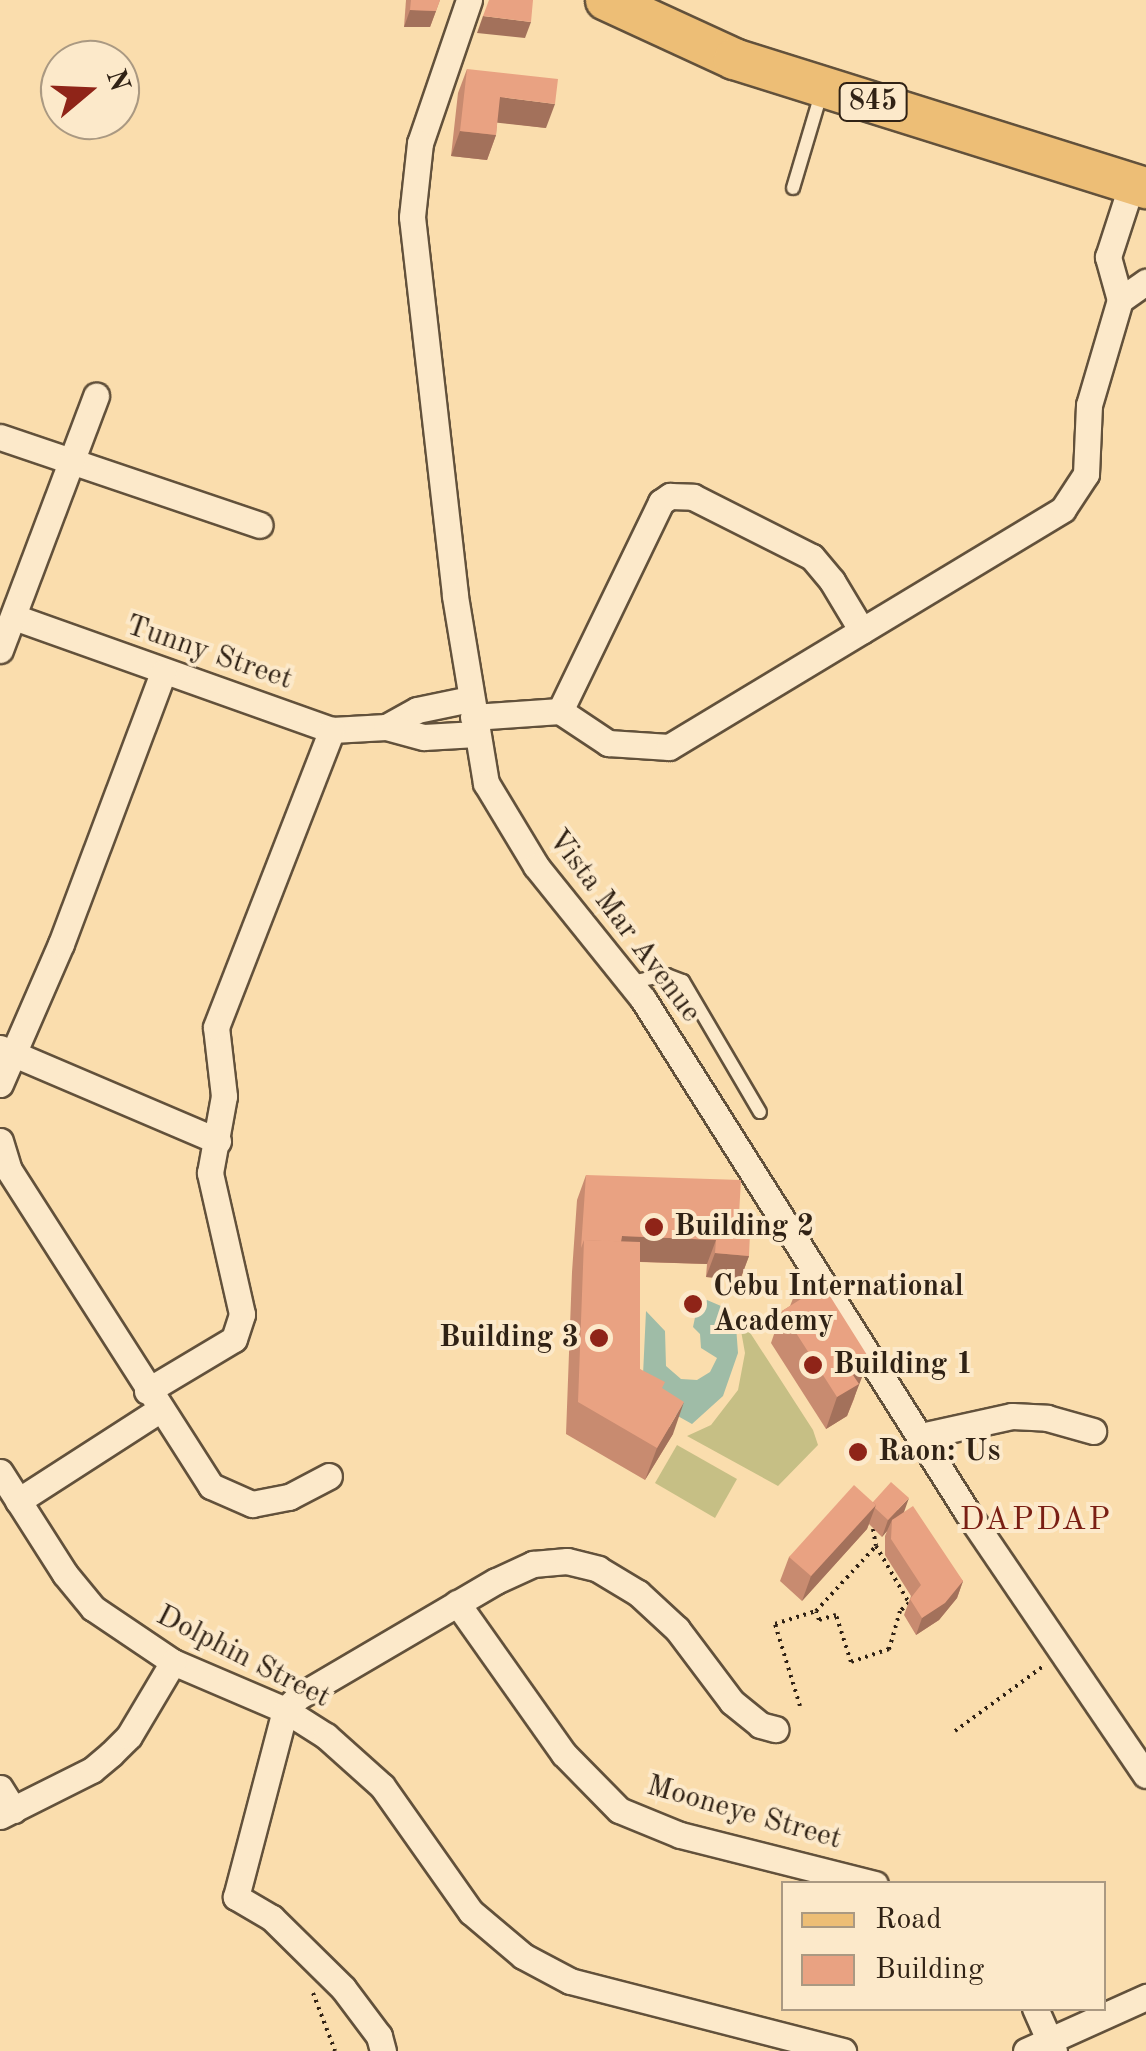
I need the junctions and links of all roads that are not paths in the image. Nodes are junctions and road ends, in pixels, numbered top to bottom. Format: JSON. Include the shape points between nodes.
{"nodes":[{"id":1,"x":470,"y":0,"type":"edge"},
{"id":2,"x":606,"y":0,"type":"edge"},
{"id":3,"x":823,"y":87,"type":"junction"},
{"id":4,"x":1139,"y":185,"type":"edge"},
{"id":5,"x":793,"y":188,"type":"dead end"},
{"id":6,"x":1146,"y":282,"type":"edge"},
{"id":7,"x":1120,"y":300,"type":"junction"},
{"id":8,"x":96,"y":396,"type":"dead end"},
{"id":9,"x":0,"y":437,"type":"edge"},
{"id":10,"x":72,"y":458,"type":"junction"},
{"id":11,"x":260,"y":525,"type":"dead end"},
{"id":12,"x":14,"y":617,"type":"junction"},
{"id":13,"x":862,"y":631,"type":"junction"},
{"id":14,"x":0,"y":650,"type":"edge"},
{"id":15,"x":163,"y":673,"type":"junction"},
{"id":16,"x":560,"y":711,"type":"junction"},
{"id":17,"x":473,"y":716,"type":"junction"},
{"id":18,"x":386,"y":727,"type":"junction"},
{"id":19,"x":332,"y":730,"type":"junction"},
{"id":20,"x":630,"y":982,"type":"junction"},
{"id":21,"x":7,"y":1051,"type":"edge"},
{"id":22,"x":0,"y":1084,"type":"edge"},
{"id":23,"x":760,"y":1112,"type":"dead end"},
{"id":24,"x":0,"y":1141,"type":"edge"},
{"id":25,"x":218,"y":1141,"type":"junction"},
{"id":26,"x":153,"y":1400,"type":"junction"},
{"id":27,"x":1093,"y":1431,"type":"dead end"},
{"id":28,"x":922,"y":1436,"type":"junction"},
{"id":29,"x":0,"y":1472,"type":"edge"},
{"id":30,"x":329,"y":1476,"type":"dead end"},
{"id":31,"x":18,"y":1501,"type":"junction"},
{"id":32,"x":457,"y":1603,"type":"junction"},
{"id":33,"x":174,"y":1662,"type":"junction"},
{"id":34,"x":286,"y":1710,"type":"junction"},
{"id":35,"x":775,"y":1730,"type":"dead end"},
{"id":36,"x":1146,"y":1776,"type":"edge"},
{"id":37,"x":5,"y":1805,"type":"edge"},
{"id":38,"x":863,"y":1881,"type":"edge"},
{"id":39,"x":1144,"y":1996,"type":"edge"},
{"id":40,"x":1036,"y":2011,"type":"edge"},
{"id":41,"x":1043,"y":2048,"type":"edge"},
{"id":42,"x":383,"y":2051,"type":"edge"},
{"id":43,"x":843,"y":2051,"type":"edge"}],
"edges":[{"from":1,"to":17,"type":"street","name":"Vista Mar Avenue","via":[[450,80],[416,160],[413,239]]},
{"from":2,"to":3,"type":"main road","number":"845","via":[[734,59]]},
{"from":3,"to":4,"type":"main road","number":"845"},
{"from":3,"to":5,"type":"lane"},
{"from":4,"to":7,"type":"street","via":[[1108,257]]},
{"from":6,"to":7,"type":"street"},
{"from":7,"to":13,"type":"street","via":[[1089,406],[1086,474],[1063,508]]},
{"from":8,"to":10,"type":"street"},
{"from":9,"to":10,"type":"street"},
{"from":10,"to":11,"type":"street"},
{"from":10,"to":12,"type":"street"},
{"from":12,"to":14,"type":"street"},
{"from":12,"to":15,"type":"street","name":"Tunny Street"},
{"from":13,"to":16,"type":"street","via":[[669,746],[608,743]]},
{"from":13,"to":16,"type":"street","via":[[812,557],[693,496],[670,496],[661,502]]},
{"from":15,"to":19,"type":"street","name":"Tunny Street"},
{"from":15,"to":21,"type":"street","via":[[61,944]]},
{"from":16,"to":17,"type":"street"},
{"from":17,"to":18,"type":"street","name":"Tunny Street","via":[[417,710]]},
{"from":17,"to":18,"type":"street","name":"Tunny Street","via":[[424,736]]},
{"from":17,"to":20,"type":"street","name":"Vista Mar Avenue","via":[[486,783],[501,812]]},
{"from":18,"to":19,"type":"street","name":"Tunny Street"},
{"from":19,"to":25,"type":"street","via":[[216,1027],[224,1096]]},
{"from":20,"to":23,"type":"lane","via":[[666,975],[683,981]]},
{"from":20,"to":28,"type":"street","name":"Vista Mar Avenue"},
{"from":21,"to":22,"type":"street"},
{"from":21,"to":25,"type":"street"},
{"from":24,"to":26,"type":"street","via":[[9,1170]]},
{"from":25,"to":26,"type":"street","via":[[210,1172],[242,1314],[234,1339]]},
{"from":26,"to":30,"type":"street","via":[[211,1486],[252,1504],[289,1497]]},
{"from":26,"to":31,"type":"street"},
{"from":27,"to":28,"type":"street","via":[[1012,1416]]},
{"from":28,"to":36,"type":"street","name":"Vista Mar Avenue"},
{"from":29,"to":31,"type":"street","name":"Dolphin Street"},
{"from":31,"to":33,"type":"street","name":"Dolphin Street","via":[[86,1600]]},
{"from":32,"to":34,"type":"street"},
{"from":32,"to":35,"type":"street","via":[[534,1564],[567,1561],[598,1569],[656,1608],[732,1702]]},
{"from":32,"to":38,"type":"street","name":"Mooneye Street","via":[[564,1754],[619,1810],[680,1835]]},
{"from":33,"to":34,"type":"street","name":"Dolphin Street"},
{"from":33,"to":37,"type":"street","via":[[111,1754],[92,1770]]},
{"from":34,"to":42,"type":"street","via":[[236,1896],[272,1918],[343,1988]]},
{"from":34,"to":43,"type":"street","name":"Dolphin Street","via":[[366,1769],[471,1912],[546,1972]]},
{"from":39,"to":41,"type":"street"},
{"from":40,"to":41,"type":"street"}]}
